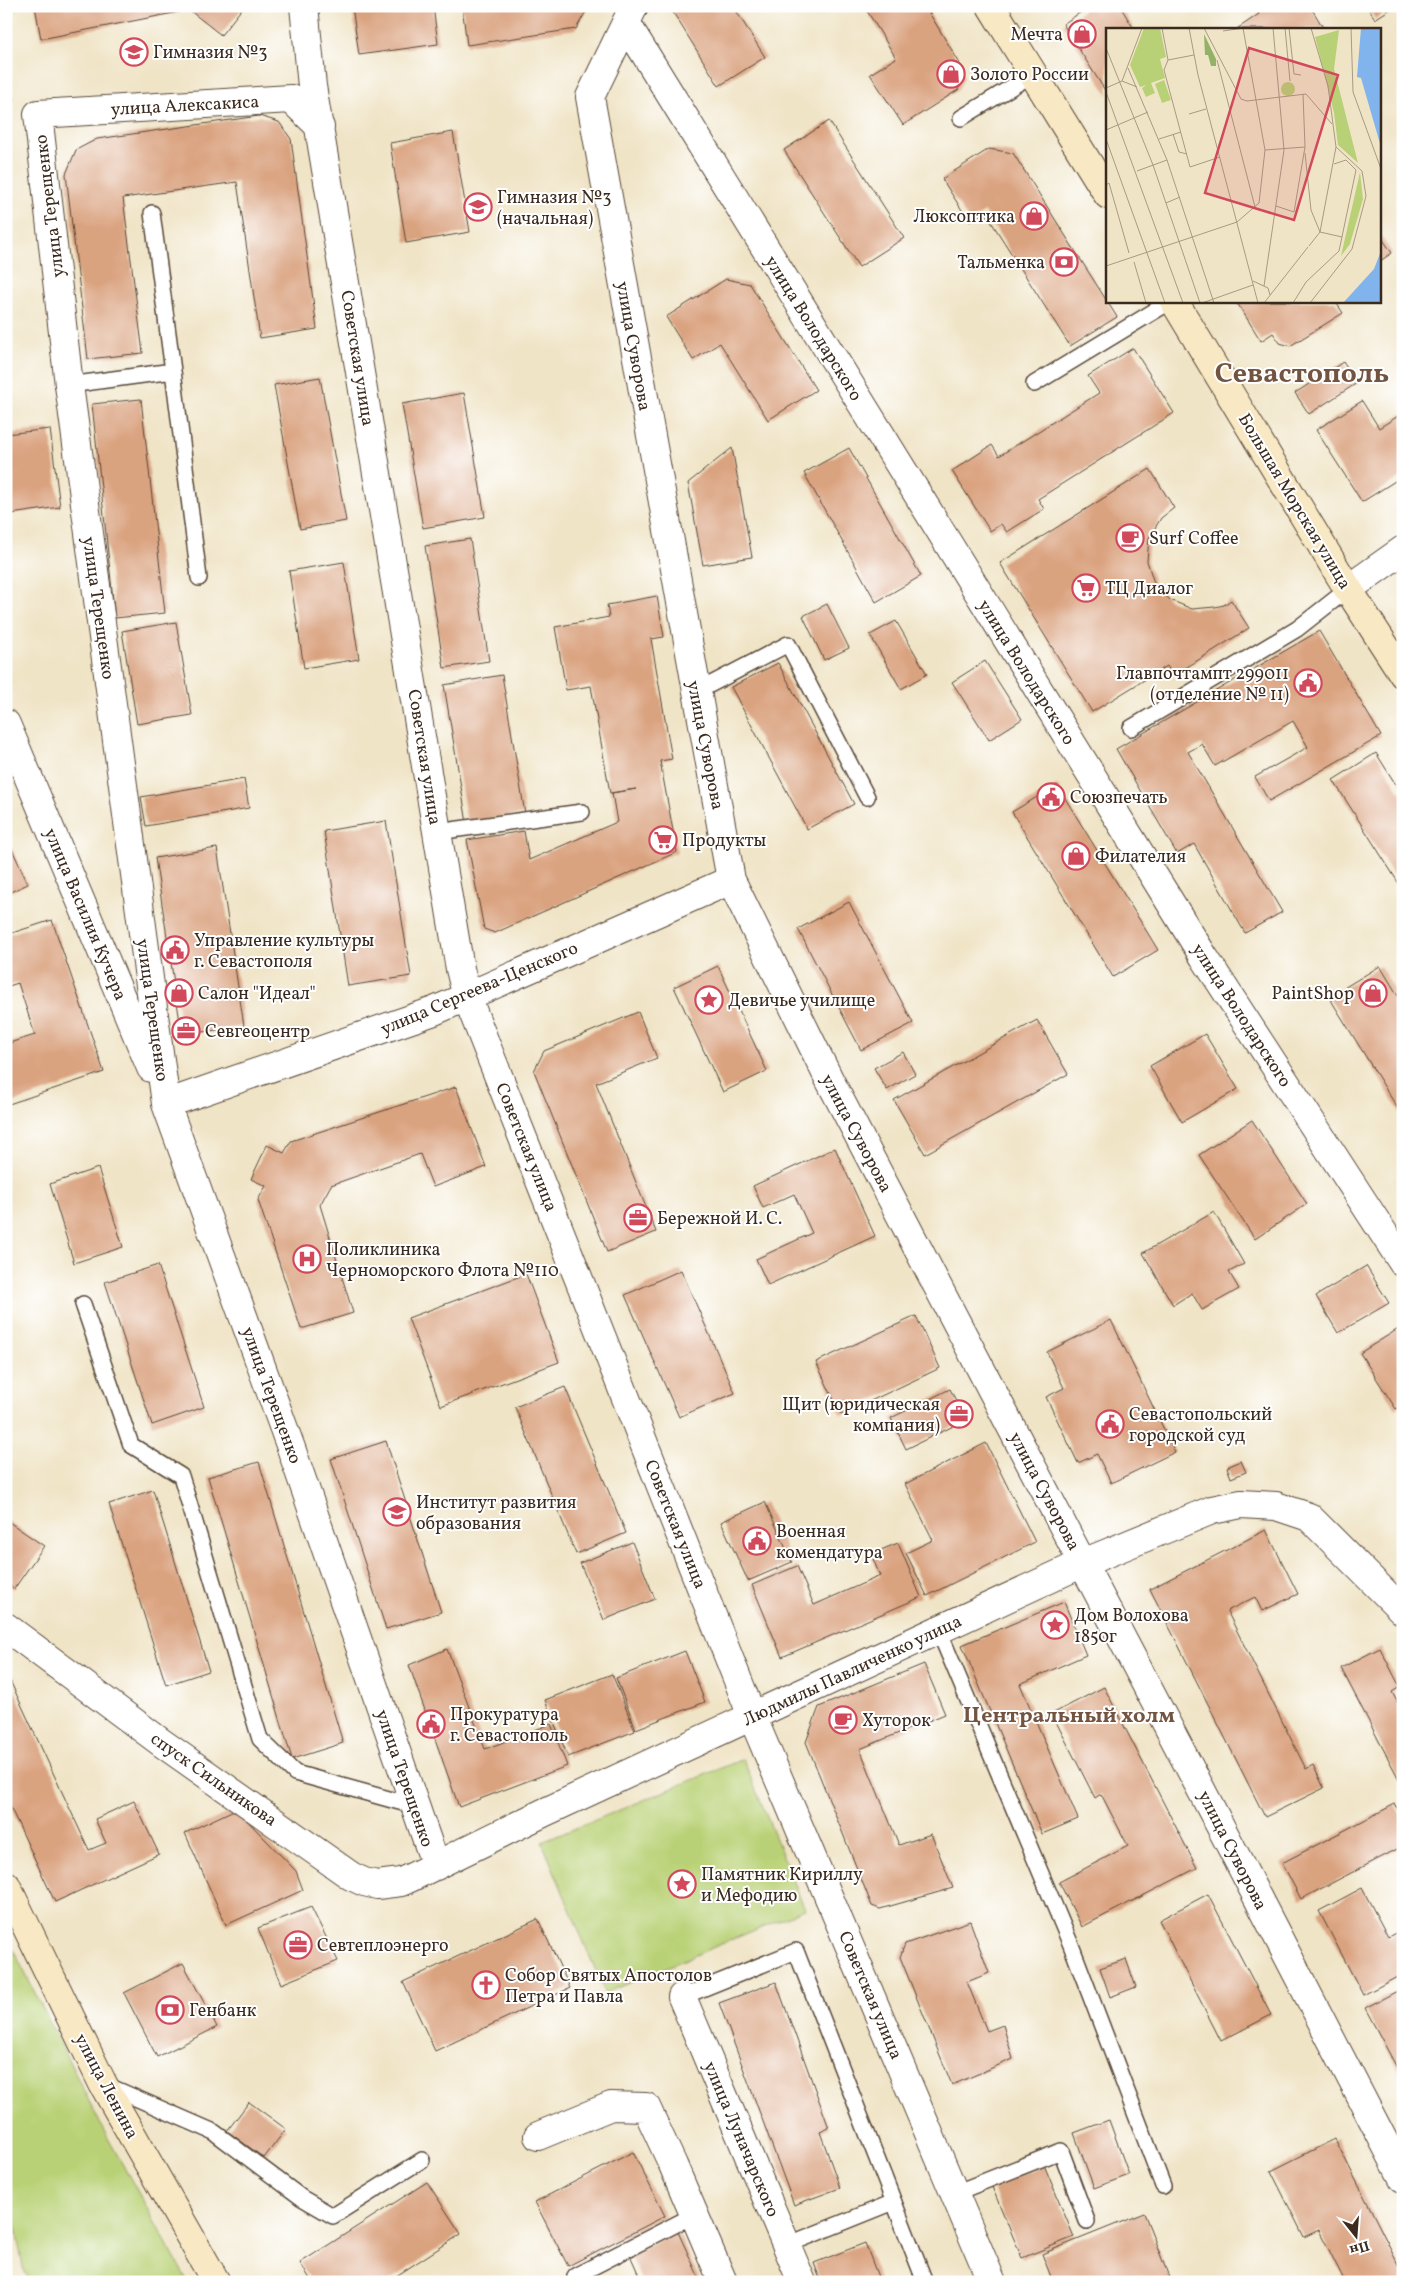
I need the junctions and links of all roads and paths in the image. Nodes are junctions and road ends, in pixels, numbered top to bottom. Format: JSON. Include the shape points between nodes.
{"nodes":[{"id":1,"x":304,"y":6,"type":"edge"},
{"id":2,"x":990,"y":6,"type":"edge"},
{"id":3,"x":630,"y":14,"type":"edge"},
{"id":4,"x":1033,"y":74,"type":"junction"},
{"id":5,"x":38,"y":114,"type":"joint"},
{"id":6,"x":961,"y":118,"type":"dead end"},
{"id":7,"x":320,"y":127,"type":"junction"},
{"id":8,"x":1106,"y":192,"type":"edge"},
{"id":9,"x":152,"y":213,"type":"dead end"},
{"id":10,"x":1170,"y":302,"type":"edge"},
{"id":11,"x":1173,"y":302,"type":"edge"},
{"id":12,"x":173,"y":371,"type":"junction"},
{"id":13,"x":1034,"y":384,"type":"dead end"},
{"id":14,"x":69,"y":385,"type":"junction"},
{"id":15,"x":1403,"y":550,"type":"edge"},
{"id":16,"x":199,"y":578,"type":"dead end"},
{"id":17,"x":1348,"y":589,"type":"junction"},
{"id":18,"x":1403,"y":674,"type":"edge"},
{"id":19,"x":696,"y":692,"type":"junction"},
{"id":20,"x":6,"y":724,"type":"edge"},
{"id":21,"x":1131,"y":728,"type":"dead end"},
{"id":22,"x":867,"y":797,"type":"dead end"},
{"id":23,"x":582,"y":812,"type":"dead end"},
{"id":24,"x":437,"y":832,"type":"junction"},
{"id":25,"x":731,"y":880,"type":"junction"},
{"id":26,"x":467,"y":997,"type":"junction"},
{"id":27,"x":166,"y":1104,"type":"junction"},
{"id":28,"x":1403,"y":1263,"type":"edge"},
{"id":29,"x":83,"y":1304,"type":"dead end"},
{"id":30,"x":1083,"y":1563,"type":"junction"},
{"id":31,"x":1403,"y":1612,"type":"edge"},
{"id":32,"x":6,"y":1627,"type":"edge"},
{"id":33,"x":939,"y":1631,"type":"junction"},
{"id":34,"x":752,"y":1716,"type":"junction"},
{"id":35,"x":414,"y":1806,"type":"junction"},
{"id":36,"x":436,"y":1866,"type":"junction"},
{"id":37,"x":6,"y":1885,"type":"edge"},
{"id":38,"x":682,"y":1997,"type":"joint"},
{"id":39,"x":103,"y":2084,"type":"junction"},
{"id":40,"x":538,"y":2136,"type":"dead end"},
{"id":41,"x":422,"y":2160,"type":"dead end"},
{"id":42,"x":1403,"y":2178,"type":"edge"},
{"id":43,"x":1163,"y":2186,"type":"dead end"},
{"id":44,"x":955,"y":2193,"type":"junction"},
{"id":45,"x":894,"y":2202,"type":"junction"},
{"id":46,"x":694,"y":2215,"type":"junction"},
{"id":47,"x":1087,"y":2221,"type":"dead end"},
{"id":48,"x":786,"y":2245,"type":"junction"},
{"id":49,"x":575,"y":2276,"type":"dead end"},
{"id":50,"x":216,"y":2282,"type":"edge"},
{"id":51,"x":723,"y":2282,"type":"edge"},
{"id":52,"x":802,"y":2282,"type":"edge"},
{"id":53,"x":925,"y":2282,"type":"edge"},
{"id":54,"x":992,"y":2282,"type":"edge"}],
"edges":[{"from":1,"to":7,"type":"street","name":"Советская улица","via":[[312,86]]},
{"from":2,"to":4,"type":"main road"},
{"from":3,"to":19,"type":"street","name":"улица Суворова","via":[[590,97]]},
{"from":3,"to":28,"type":"street","name":"улица Володарского","via":[[658,77],[1204,957]]},
{"from":4,"to":6,"type":"lane"},
{"from":4,"to":8,"type":"main road"},
{"from":5,"to":7,"type":"street","name":"улица Алексакиса","via":[[291,99]]},
{"from":5,"to":14,"type":"street","name":"улица Терещенко"},
{"from":7,"to":24,"type":"street","name":"Советская улица"},
{"from":9,"to":12,"type":"lane"},
{"from":10,"to":13,"type":"lane"},
{"from":11,"to":17,"type":"main road","name":"Большая Морская улица"},
{"from":12,"to":14,"type":"lane"},
{"from":12,"to":16,"type":"lane"},
{"from":14,"to":27,"type":"street","name":"улица Терещенко"},
{"from":15,"to":17,"type":"street"},
{"from":17,"to":18,"type":"main road","name":"Большая Морская улица"},
{"from":17,"to":21,"type":"lane","via":[[1297,628]]},
{"from":19,"to":22,"type":"lane","via":[[788,644]]},
{"from":19,"to":25,"type":"street","name":"улица Суворова"},
{"from":20,"to":27,"type":"street","name":"улица Василия Кучера"},
{"from":23,"to":24,"type":"lane"},
{"from":24,"to":26,"type":"street","name":"Советская улица"},
{"from":25,"to":26,"type":"street","name":"улица Сергеева-Ценского"},
{"from":25,"to":30,"type":"street","name":"улица Суворова","via":[[829,1079]]},
{"from":26,"to":27,"type":"street","name":"улица Сергеева-Ценского"},
{"from":26,"to":34,"type":"street","name":"Советская улица"},
{"from":27,"to":35,"type":"street","name":"улица Терещенко","via":[[291,1448]]},
{"from":29,"to":35,"type":"lane","via":[[131,1445],[181,1476],[260,1739],[295,1773]]},
{"from":30,"to":31,"type":"street","name":"Людмилы Павличенко улица","via":[[1212,1510],[1240,1504],[1276,1506],[1309,1517]]},
{"from":30,"to":33,"type":"street","name":"Людмилы Павличенко улица"},
{"from":30,"to":42,"type":"street","name":"улица Суворова"},
{"from":32,"to":36,"type":"street","name":"спуск Сильникова","via":[[351,1876],[385,1885]]},
{"from":33,"to":34,"type":"street","name":"Людмилы Павличенко улица"},
{"from":33,"to":43,"type":"lane","via":[[1071,1945]]},
{"from":34,"to":36,"type":"street","name":"Людмилы Павличенко улица"},
{"from":34,"to":44,"type":"street","name":"Советская улица"},
{"from":35,"to":36,"type":"street","name":"улица Терещенко"},
{"from":37,"to":39,"type":"main road","name":"улица Ленина"},
{"from":38,"to":45,"type":"lane","via":[[796,1951]]},
{"from":38,"to":48,"type":"street","name":"улица Луначарского"},
{"from":39,"to":41,"type":"lane","via":[[214,2132],[302,2198],[333,2216]]},
{"from":39,"to":50,"type":"main road","name":"улица Ленина"},
{"from":40,"to":46,"type":"street","via":[[611,2106],[646,2108]]},
{"from":44,"to":47,"type":"lane","via":[[1061,2152]]},
{"from":44,"to":54,"type":"street","name":"Советская улица"},
{"from":45,"to":48,"type":"lane"},
{"from":45,"to":53,"type":"lane"},
{"from":46,"to":49,"type":"lane"},
{"from":46,"to":51,"type":"street"},
{"from":48,"to":52,"type":"street","name":"улица Луначарского"}]}
